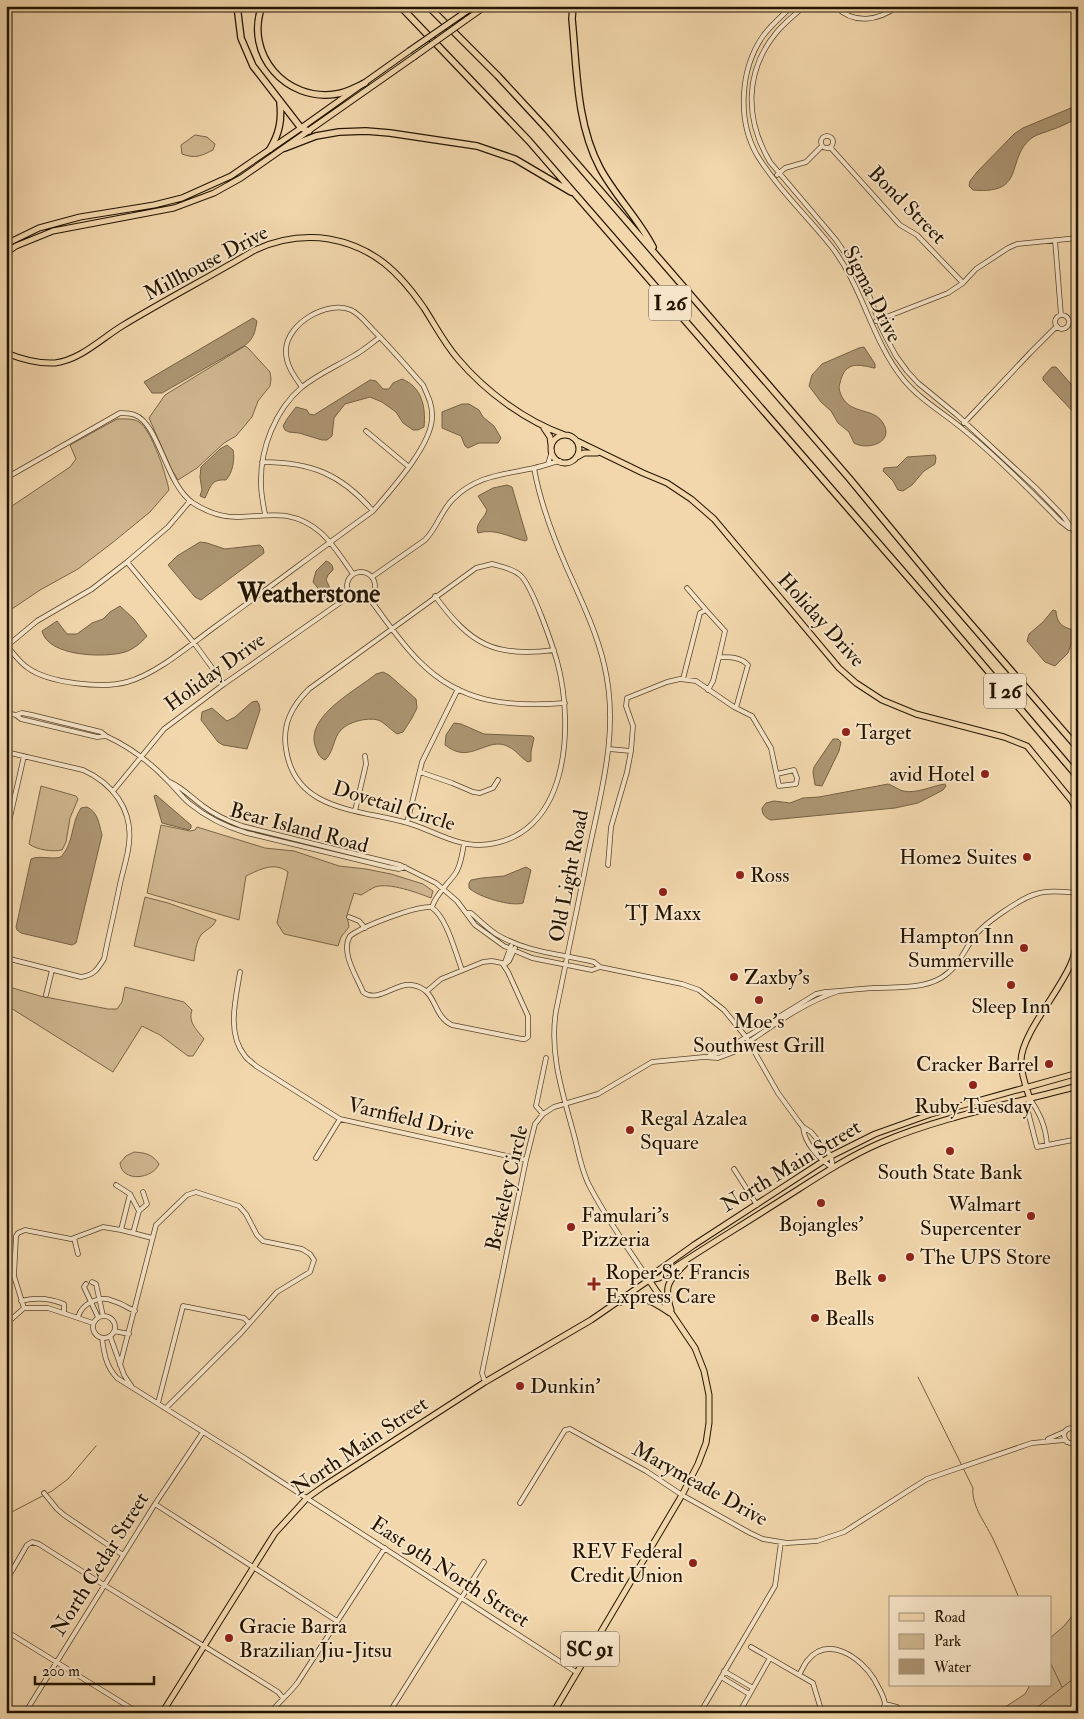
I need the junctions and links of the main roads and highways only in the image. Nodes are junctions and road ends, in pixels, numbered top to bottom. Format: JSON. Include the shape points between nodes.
{"nodes":[{"id":1,"x":237,"y":6,"type":"edge"},
{"id":2,"x":262,"y":6,"type":"edge"},
{"id":3,"x":400,"y":6,"type":"edge"},
{"id":4,"x":428,"y":6,"type":"edge"},
{"id":5,"x":474,"y":6,"type":"edge"},
{"id":6,"x":486,"y":6,"type":"edge"},
{"id":7,"x":573,"y":6,"type":"edge"},
{"id":8,"x":365,"y":84,"type":"junction"},
{"id":9,"x":280,"y":103,"type":"junction"},
{"id":10,"x":301,"y":128,"type":"junction"},
{"id":11,"x":309,"y":132,"type":"junction"},
{"id":12,"x":285,"y":148,"type":"junction"},
{"id":13,"x":270,"y":149,"type":"junction"},
{"id":14,"x":577,"y":196,"type":"junction"},
{"id":15,"x":6,"y":244,"type":"edge"},
{"id":16,"x":6,"y":253,"type":"edge"},
{"id":17,"x":657,"y":256,"type":"junction"},
{"id":18,"x":6,"y":353,"type":"edge"},
{"id":19,"x":540,"y":424,"type":"junction"},
{"id":20,"x":565,"y":435,"type":"junction"},
{"id":21,"x":577,"y":441,"type":"junction"},
{"id":22,"x":552,"y":448,"type":"junction"},
{"id":23,"x":600,"y":453,"type":"junction"},
{"id":24,"x":576,"y":458,"type":"junction"},
{"id":25,"x":1078,"y":748,"type":"edge"},
{"id":26,"x":1078,"y":777,"type":"edge"},
{"id":27,"x":1078,"y":814,"type":"edge"},
{"id":28,"x":1078,"y":912,"type":"edge"},
{"id":29,"x":1078,"y":1073,"type":"edge"},
{"id":30,"x":1078,"y":1086,"type":"edge"},
{"id":31,"x":1026,"y":1087,"type":"junction"},
{"id":32,"x":1030,"y":1099,"type":"junction"},
{"id":33,"x":692,"y":1256,"type":"junction"},
{"id":34,"x":649,"y":1280,"type":"junction"},
{"id":35,"x":614,"y":1304,"type":"junction"},
{"id":36,"x":672,"y":1315,"type":"junction"},
{"id":37,"x":162,"y":1713,"type":"edge"},
{"id":38,"x":553,"y":1713,"type":"edge"}],
"edges":[{"from":1,"to":9,"type":"highway","via":[[241,38],[253,66]]},
{"from":2,"to":8,"type":"highway","via":[[257,24],[259,46],[272,70],[293,88],[336,94]]},
{"from":3,"to":14,"type":"highway","number":"I 26"},
{"from":4,"to":17,"type":"highway","number":"I 26","via":[[547,129]]},
{"from":5,"to":8,"type":"main road","bridge":true},
{"from":6,"to":11,"type":"main road","bridge":true},
{"from":7,"to":17,"type":"highway","via":[[580,106],[592,150],[610,185]]},
{"from":8,"to":10,"type":"main road"},
{"from":9,"to":10,"type":"highway"},
{"from":9,"to":13,"type":"highway","via":[[279,128]]},
{"from":10,"to":11,"type":"highway"},
{"from":10,"to":13,"type":"main road"},
{"from":11,"to":12,"type":"main road"},
{"from":12,"to":14,"type":"highway","via":[[316,136],[366,131],[477,146],[516,159]]},
{"from":12,"to":16,"type":"main road","via":[[214,193],[174,208],[53,230]]},
{"from":13,"to":15,"type":"main road","via":[[231,176],[182,198],[80,217],[39,228]]},
{"from":14,"to":26,"type":"highway","number":"I 26"},
{"from":17,"to":25,"type":"highway","number":"I 26"},
{"from":18,"to":19,"type":"main road","name":"Millhouse Drive","via":[[26,360],[63,361],[81,354],[255,250],[286,239],[316,237],[352,245],[389,266],[469,372]]},
{"from":19,"to":20,"type":"main road","name":"Millhouse Drive"},
{"from":19,"to":22,"type":"main road","via":[[547,432]]},
{"from":20,"to":21,"type":"main road"},
{"from":20,"to":22,"type":"main road","via":[[556,438]]},
{"from":21,"to":23,"type":"main road","name":"Holiday Drive"},
{"from":21,"to":24,"type":"main road","via":[[579,450]]},
{"from":22,"to":24,"type":"main road","via":[[560,461]]},
{"from":23,"to":24,"type":"main road","via":[[584,453]]},
{"from":23,"to":27,"type":"main road","name":"Holiday Drive","via":[[666,483],[714,519],[839,668],[856,683],[882,700],[916,714],[1027,746],[1072,801]]},
{"from":28,"to":31,"type":"main road","via":[[1073,960],[1023,1052],[1021,1060]]},
{"from":29,"to":31,"type":"main road","name":"North Main Street"},
{"from":30,"to":32,"type":"main road","name":"North Main Street"},
{"from":31,"to":32,"type":"main road"},
{"from":31,"to":34,"type":"main road","name":"North Main Street","via":[[895,1126],[831,1156],[694,1245]]},
{"from":32,"to":33,"type":"main road","name":"North Main Street","via":[[901,1135],[851,1158]]},
{"from":33,"to":34,"type":"main road","name":"North Main Street","via":[[659,1278]]},
{"from":33,"to":36,"type":"main road","via":[[670,1280],[667,1289]]},
{"from":34,"to":35,"type":"main road","name":"North Main Street"},
{"from":34,"to":36,"type":"main road","number":"SC 91"},
{"from":35,"to":36,"type":"main road","via":[[643,1298]]},
{"from":35,"to":37,"type":"main road","name":"North Main Street","via":[[485,1382],[307,1498],[276,1533]]},
{"from":36,"to":38,"type":"main road","number":"SC 91","via":[[694,1348],[704,1371],[709,1395],[706,1443],[682,1495]]}]}
